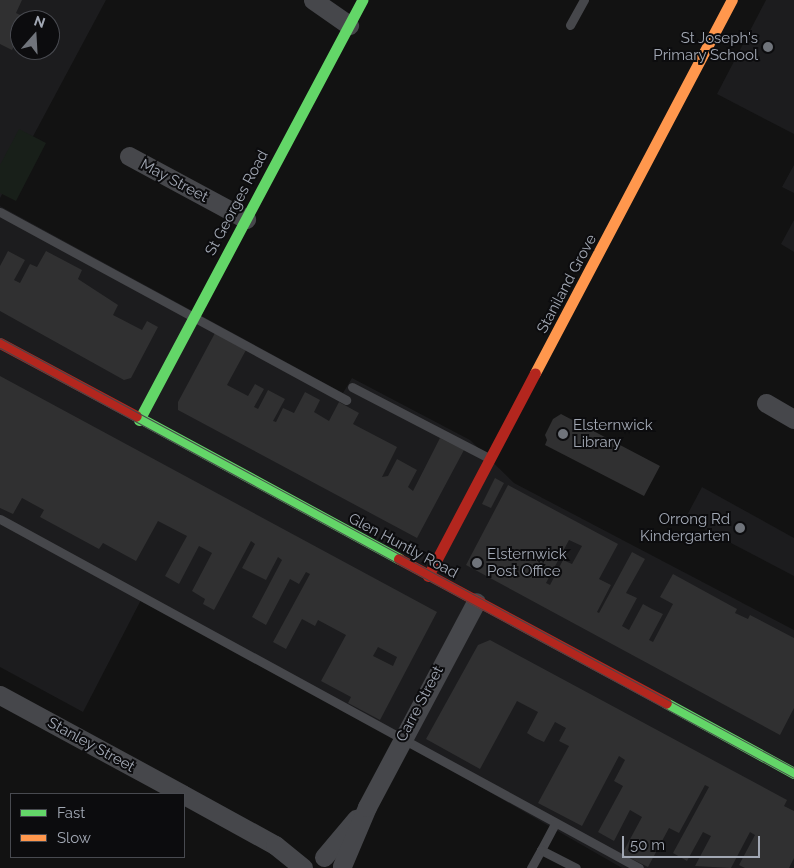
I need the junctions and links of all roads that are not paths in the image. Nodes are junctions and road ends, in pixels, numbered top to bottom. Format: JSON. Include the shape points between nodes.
{"nodes":[{"id":1,"x":313,"y":0,"type":"edge"},
{"id":2,"x":584,"y":0,"type":"edge"},
{"id":3,"x":358,"y":1,"type":"edge"},
{"id":4,"x":732,"y":2,"type":"edge"},
{"id":5,"x":349,"y":25,"type":"junction"},
{"id":6,"x":570,"y":25,"type":"dead end"},
{"id":7,"x":129,"y":156,"type":"dead end"},
{"id":8,"x":0,"y":212,"type":"edge"},
{"id":9,"x":246,"y":219,"type":"junction"},
{"id":10,"x":193,"y":317,"type":"junction"},
{"id":11,"x":0,"y":343,"type":"edge"},
{"id":12,"x":352,"y":387,"type":"dead end"},
{"id":13,"x":346,"y":400,"type":"dead end"},
{"id":14,"x":766,"y":403,"type":"dead end"},
{"id":15,"x":794,"y":419,"type":"edge"},
{"id":16,"x":139,"y":420,"type":"junction"},
{"id":17,"x":491,"y":459,"type":"junction"},
{"id":18,"x":0,"y":519,"type":"edge"},
{"id":19,"x":428,"y":576,"type":"junction"},
{"id":20,"x":476,"y":602,"type":"junction"},
{"id":21,"x":0,"y":696,"type":"edge"},
{"id":22,"x":402,"y":738,"type":"junction"},
{"id":23,"x":793,"y":771,"type":"edge"},
{"id":24,"x":179,"y":793,"type":"edge"},
{"id":25,"x":185,"y":796,"type":"edge"},
{"id":26,"x":366,"y":807,"type":"junction"},
{"id":27,"x":555,"y":824,"type":"junction"},
{"id":28,"x":541,"y":850,"type":"junction"},
{"id":29,"x":314,"y":863,"type":"edge"},
{"id":30,"x":342,"y":867,"type":"edge"},
{"id":31,"x":531,"y":868,"type":"edge"},
{"id":32,"x":576,"y":868,"type":"edge"},
{"id":33,"x":639,"y":868,"type":"edge"}],
"edges":[{"from":1,"to":5,"type":"street"},
{"from":2,"to":6,"type":"lane"},
{"from":3,"to":5,"type":"street","name":"St Georges Road"},
{"from":4,"to":17,"type":"street","name":"Staniland Grove"},
{"from":5,"to":9,"type":"street","name":"St Georges Road"},
{"from":7,"to":9,"type":"street","name":"May Street"},
{"from":8,"to":10,"type":"lane"},
{"from":9,"to":10,"type":"street","name":"St Georges Road"},
{"from":10,"to":13,"type":"lane"},
{"from":10,"to":16,"type":"street","name":"St Georges Road"},
{"from":11,"to":16,"type":"street","name":"Glen Huntly Road"},
{"from":12,"to":17,"type":"lane"},
{"from":14,"to":15,"type":"street"},
{"from":16,"to":19,"type":"street","name":"Glen Huntly Road"},
{"from":17,"to":19,"type":"street","name":"Staniland Grove"},
{"from":18,"to":22,"type":"lane"},
{"from":19,"to":20,"type":"street","name":"Glen Huntly Road"},
{"from":20,"to":22,"type":"street","name":"Carre Street"},
{"from":20,"to":23,"type":"street","name":"Glen Huntly Road"},
{"from":21,"to":24,"type":"street","name":"Stanley Street"},
{"from":22,"to":26,"type":"street","name":"Carre Street"},
{"from":22,"to":27,"type":"lane"},
{"from":25,"to":29,"type":"street","name":"Stanley Street"},
{"from":26,"to":29,"type":"street","name":"Carre Street"},
{"from":26,"to":30,"type":"street","name":"Carre Street"},
{"from":27,"to":28,"type":"lane"},
{"from":27,"to":33,"type":"lane"},
{"from":28,"to":31,"type":"lane"},
{"from":28,"to":32,"type":"lane"},
{"from":29,"to":30,"type":"street","name":"Stanley Street","via":[[334,858]]}]}
